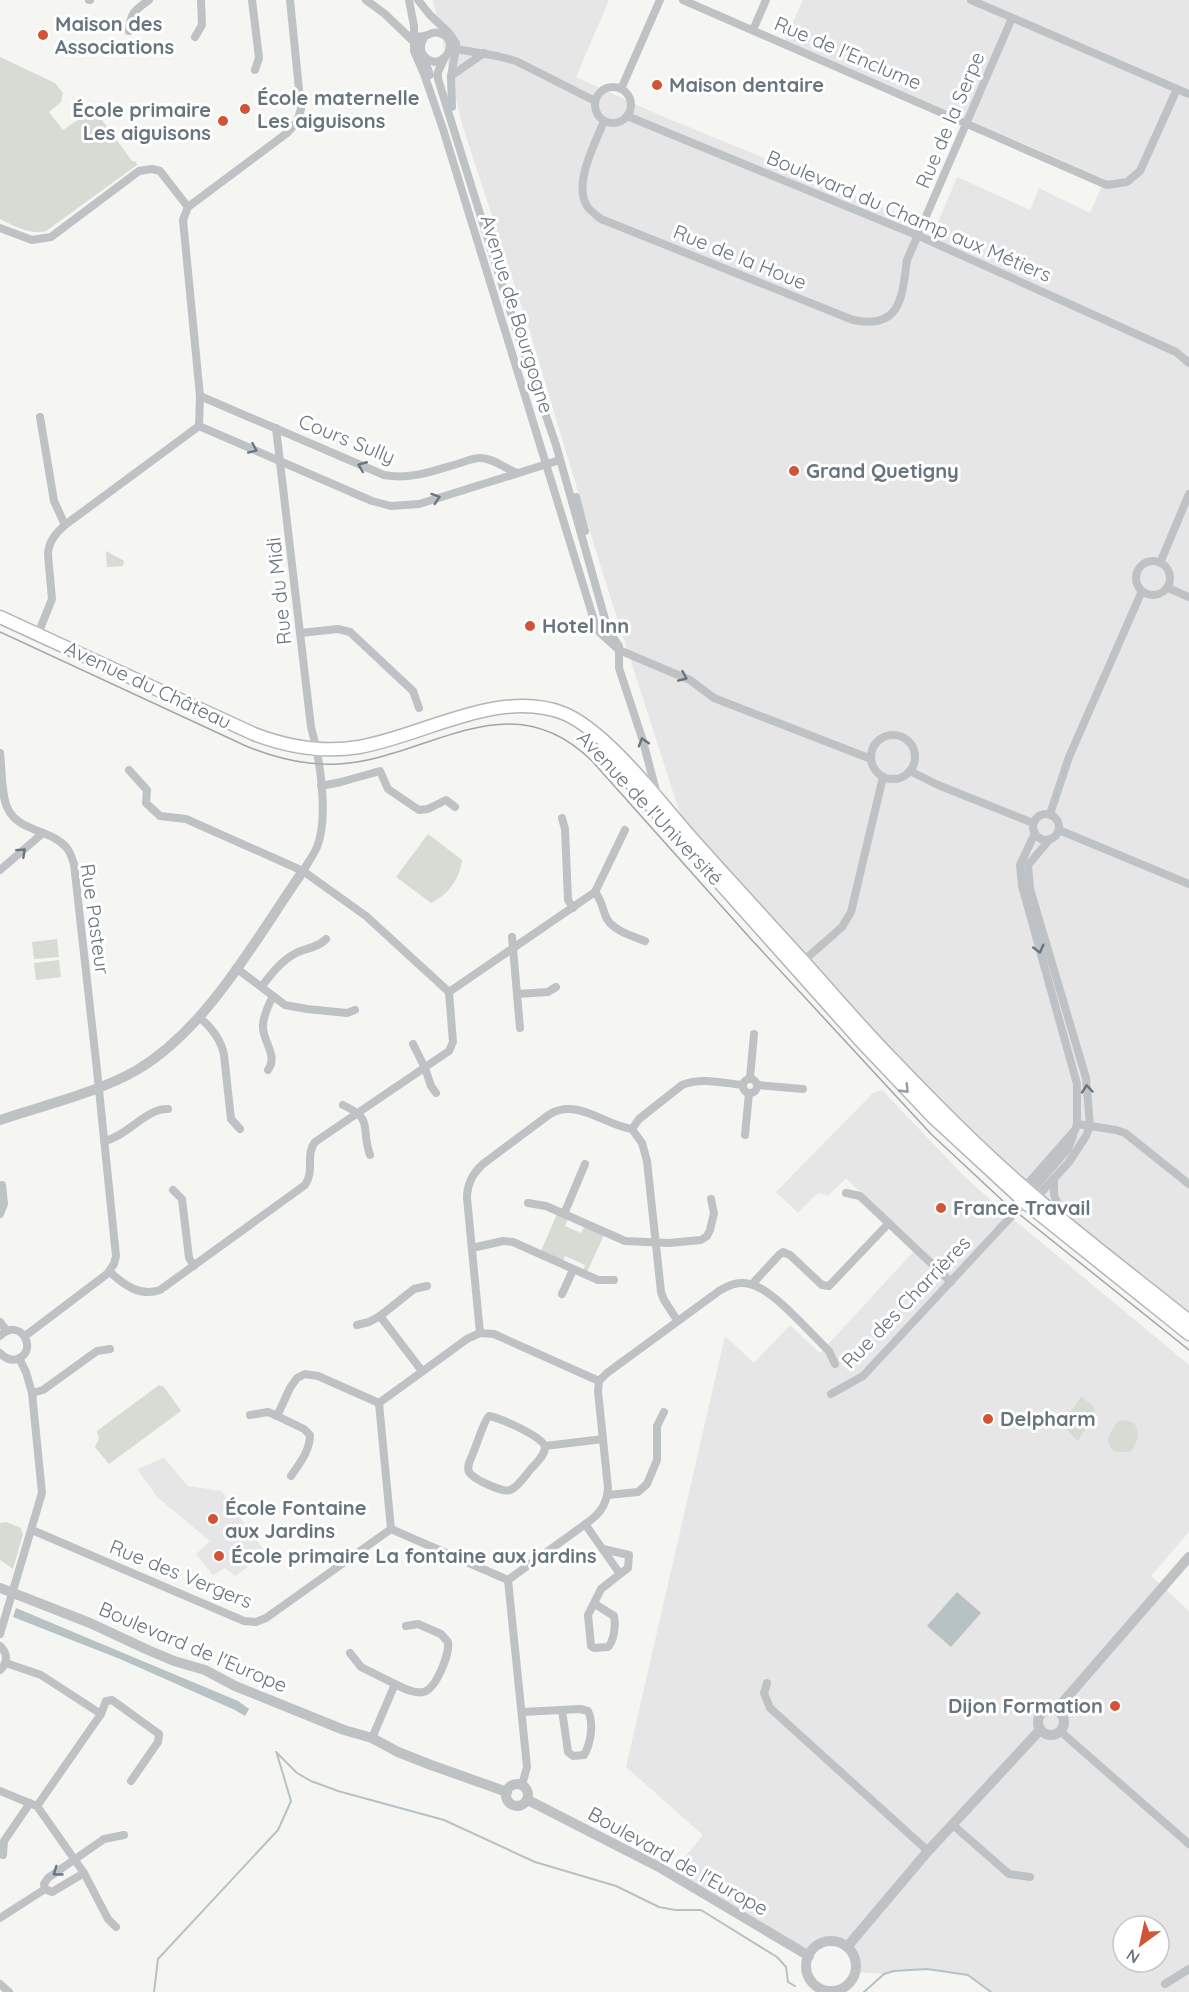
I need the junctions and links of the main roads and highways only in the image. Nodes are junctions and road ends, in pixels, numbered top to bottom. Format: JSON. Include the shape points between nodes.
{"nodes":[{"id":1,"x":0,"y":616,"type":"edge"},
{"id":2,"x":517,"y":705,"type":"junction"},
{"id":3,"x":799,"y":965,"type":"junction"},
{"id":4,"x":1028,"y":1199,"type":"junction"},
{"id":5,"x":1189,"y":1321,"type":"edge"},
{"id":6,"x":1189,"y":1334,"type":"edge"}],
"edges":[{"from":1,"to":2,"type":"main road","name":"Avenue du Château","via":[[254,734],[298,748],[362,746],[480,711]]},
{"from":2,"to":3,"type":"main road","name":"Avenue de l'Université","via":[[554,716],[594,743]]},
{"from":2,"to":3,"type":"main road","name":"Avenue de l'Université","via":[[552,709],[597,735],[658,798]]},
{"from":3,"to":4,"type":"main road","name":"Avenue de l'Université","via":[[933,1117]]},
{"from":4,"to":5,"type":"main road","name":"Avenue de l'Université","via":[[1067,1223]]},
{"from":4,"to":6,"type":"main road","name":"Avenue de l'Université"}]}
